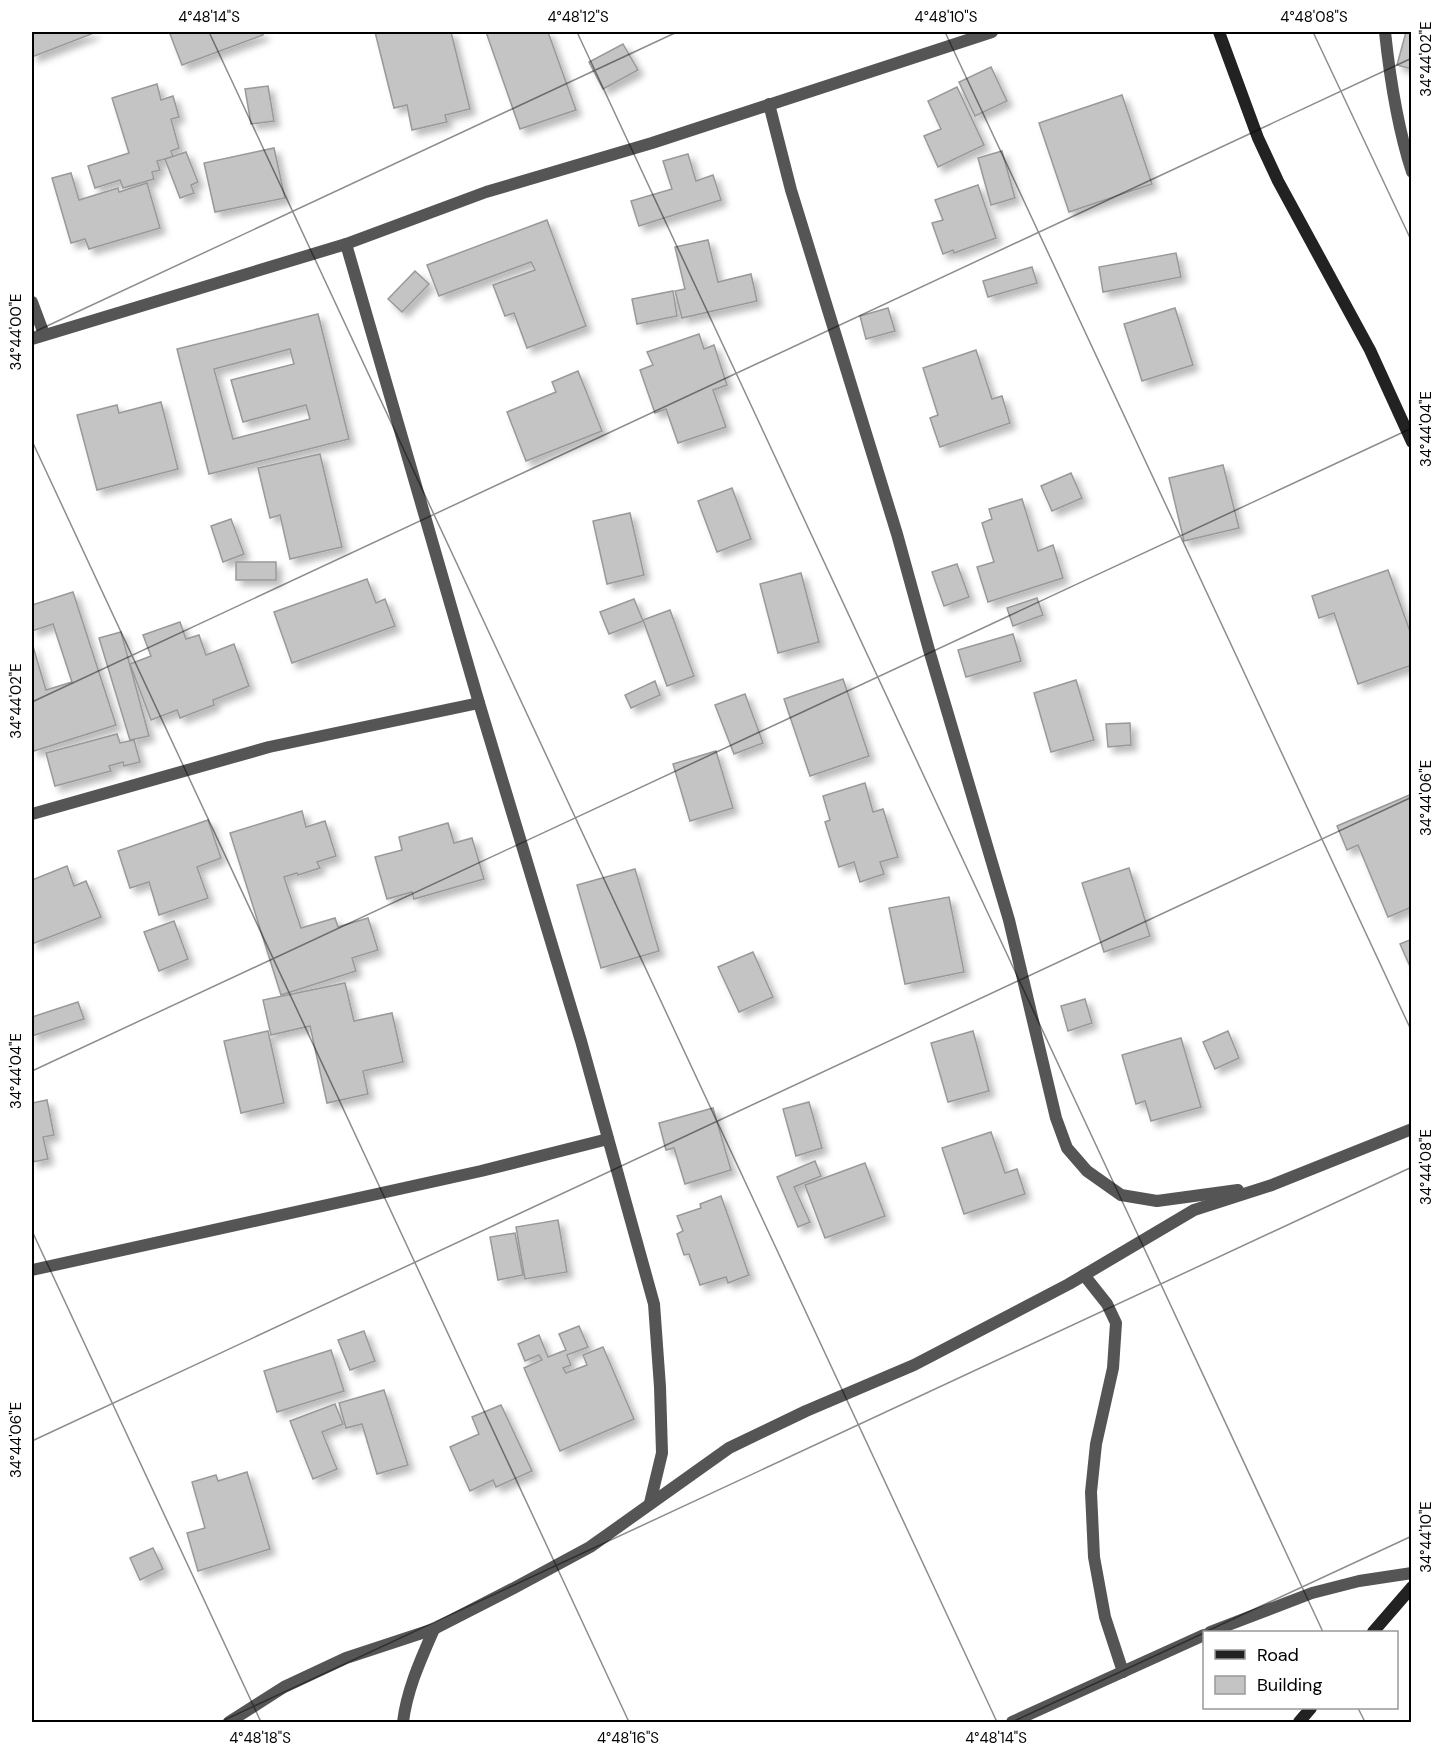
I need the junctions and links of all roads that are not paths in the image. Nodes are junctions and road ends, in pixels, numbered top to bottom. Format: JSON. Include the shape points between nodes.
{"nodes":[{"id":1,"x":992,"y":32,"type":"edge"},
{"id":2,"x":1219,"y":32,"type":"edge"},
{"id":3,"x":1385,"y":32,"type":"edge"},
{"id":4,"x":768,"y":104,"type":"junction"},
{"id":5,"x":1412,"y":172,"type":"edge"},
{"id":6,"x":346,"y":244,"type":"junction"},
{"id":7,"x":32,"y":302,"type":"edge"},
{"id":8,"x":44,"y":334,"type":"junction"},
{"id":9,"x":32,"y":339,"type":"edge"},
{"id":10,"x":1412,"y":442,"type":"edge"},
{"id":11,"x":479,"y":703,"type":"junction"},
{"id":12,"x":32,"y":814,"type":"edge"},
{"id":13,"x":1412,"y":1129,"type":"edge"},
{"id":14,"x":608,"y":1139,"type":"junction"},
{"id":15,"x":1272,"y":1185,"type":"junction"},
{"id":16,"x":32,"y":1270,"type":"edge"},
{"id":17,"x":1084,"y":1275,"type":"junction"},
{"id":18,"x":650,"y":1503,"type":"junction"},
{"id":19,"x":1412,"y":1573,"type":"edge"},
{"id":20,"x":1412,"y":1587,"type":"edge"},
{"id":21,"x":434,"y":1629,"type":"junction"},
{"id":22,"x":1213,"y":1631,"type":"edge"},
{"id":23,"x":1374,"y":1631,"type":"edge"},
{"id":24,"x":1203,"y":1635,"type":"edge"},
{"id":25,"x":1123,"y":1672,"type":"junction"},
{"id":26,"x":1309,"y":1709,"type":"edge"},
{"id":27,"x":229,"y":1722,"type":"edge"},
{"id":28,"x":403,"y":1722,"type":"edge"},
{"id":29,"x":1012,"y":1722,"type":"edge"},
{"id":30,"x":1299,"y":1722,"type":"edge"}],
"edges":[{"from":1,"to":4,"type":"street"},
{"from":2,"to":10,"type":"main road","via":[[1278,181],[1370,350]]},
{"from":3,"to":5,"type":"street","via":[[1391,84]]},
{"from":4,"to":6,"type":"street","via":[[486,192]]},
{"from":4,"to":15,"type":"street","via":[[1009,920],[1056,1118],[1067,1148],[1087,1171],[1121,1195],[1157,1201]]},
{"from":6,"to":8,"type":"street"},
{"from":6,"to":11,"type":"street"},
{"from":7,"to":8,"type":"street"},
{"from":8,"to":9,"type":"street"},
{"from":11,"to":12,"type":"street","via":[[269,747]]},
{"from":11,"to":14,"type":"street"},
{"from":13,"to":15,"type":"street"},
{"from":14,"to":16,"type":"street","via":[[482,1171]]},
{"from":14,"to":18,"type":"street","via":[[654,1304],[662,1453]]},
{"from":15,"to":17,"type":"street","via":[[1194,1210]]},
{"from":17,"to":18,"type":"street","via":[[914,1365],[729,1448]]},
{"from":17,"to":25,"type":"street","via":[[1107,1304],[1116,1323],[1113,1368],[1096,1444],[1091,1492],[1094,1557],[1105,1617]]},
{"from":18,"to":21,"type":"street","via":[[590,1547]]},
{"from":19,"to":22,"type":"street","via":[[1312,1593]]},
{"from":20,"to":23,"type":"main road"},
{"from":21,"to":27,"type":"street","via":[[346,1658],[284,1687]]},
{"from":21,"to":28,"type":"street","via":[[417,1670]]},
{"from":24,"to":25,"type":"street"},
{"from":25,"to":29,"type":"street"},
{"from":26,"to":30,"type":"main road"}]}
